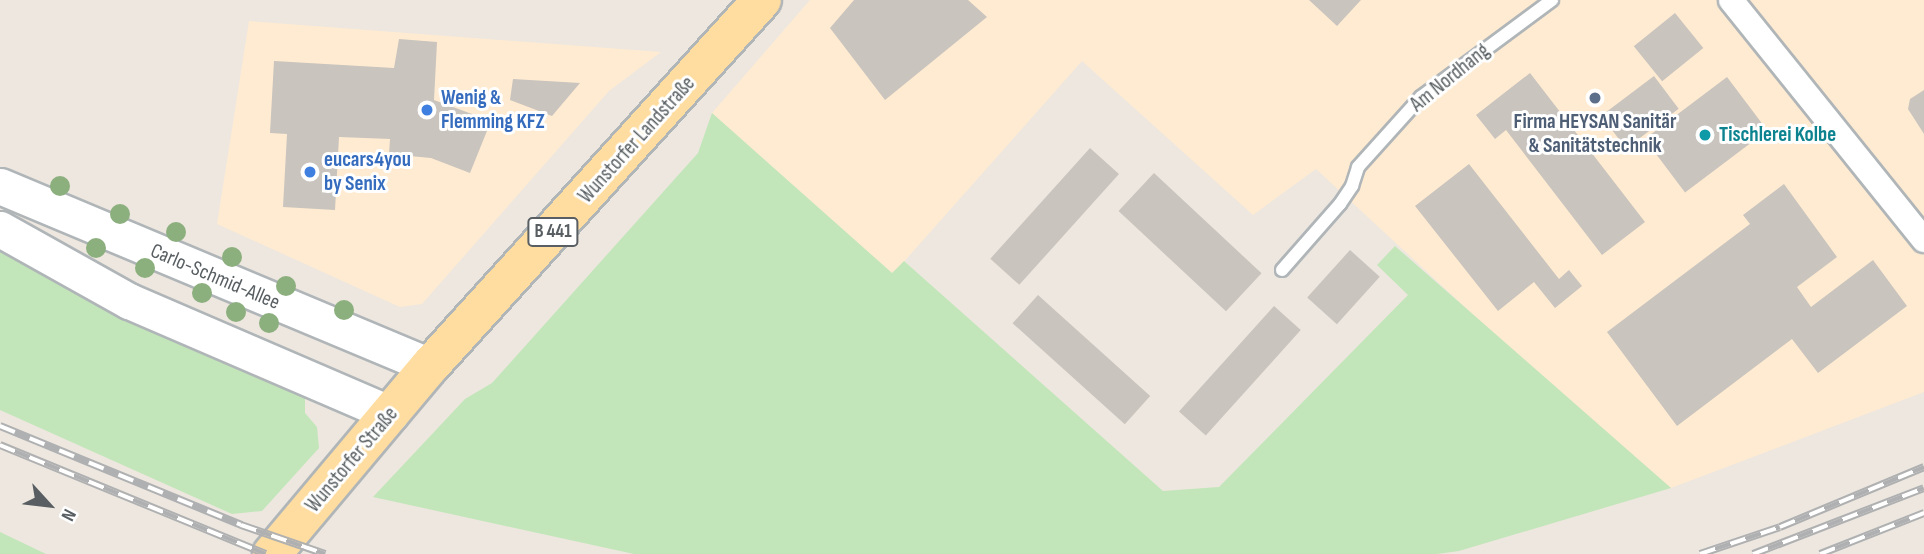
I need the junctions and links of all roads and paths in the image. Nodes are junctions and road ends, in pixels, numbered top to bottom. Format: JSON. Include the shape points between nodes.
{"nodes":[{"id":1,"x":1552,"y":0,"type":"edge"},
{"id":2,"x":1731,"y":0,"type":"edge"},
{"id":3,"x":757,"y":2,"type":"edge"},
{"id":4,"x":0,"y":186,"type":"edge"},
{"id":5,"x":0,"y":229,"type":"edge"},
{"id":6,"x":1924,"y":240,"type":"edge"},
{"id":7,"x":1282,"y":270,"type":"dead end"},
{"id":8,"x":430,"y":366,"type":"junction"},
{"id":9,"x":391,"y":414,"type":"junction"},
{"id":10,"x":272,"y":554,"type":"edge"}],
"edges":[{"from":1,"to":7,"type":"lane","name":"Am Nordhang","via":[[1422,97],[1359,167],[1340,204]]},
{"from":2,"to":6,"type":"street"},
{"from":3,"to":8,"type":"main road","name":"Wunstorfer Landstraße","number":"B 441"},
{"from":4,"to":8,"type":"main road","name":"Carlo-Schmid-Allee"},
{"from":5,"to":9,"type":"main road","via":[[129,301]]},
{"from":8,"to":9,"type":"main road","name":"Wunstorfer Straße","number":"B 441"},
{"from":9,"to":10,"type":"main road","name":"Wunstorfer Straße","number":"B 441"}]}
